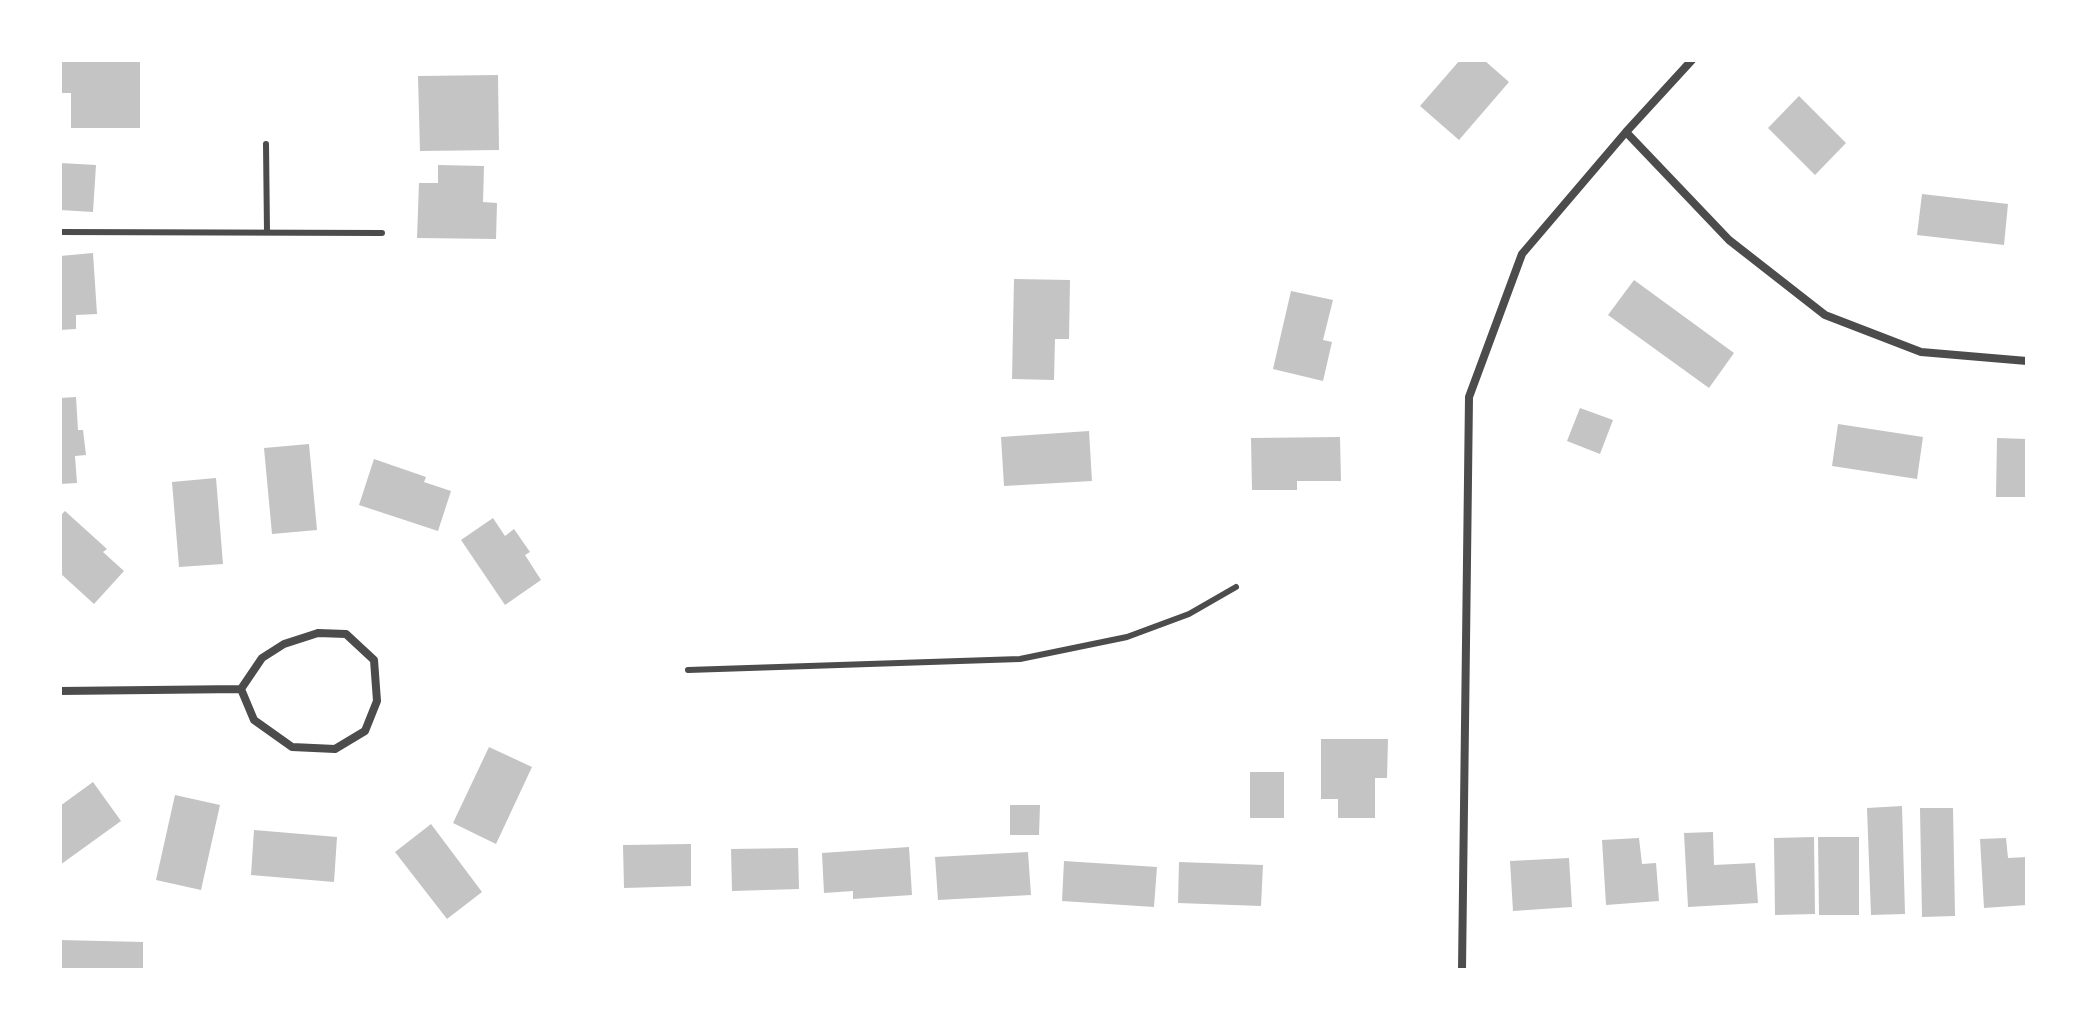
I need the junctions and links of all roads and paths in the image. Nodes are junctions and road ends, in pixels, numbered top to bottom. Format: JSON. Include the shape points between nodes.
{"nodes":[{"id":1,"x":1692,"y":60,"type":"edge"},
{"id":2,"x":1626,"y":132,"type":"junction"},
{"id":3,"x":266,"y":144,"type":"dead end"},
{"id":4,"x":60,"y":232,"type":"edge"},
{"id":5,"x":267,"y":232,"type":"junction"},
{"id":6,"x":382,"y":233,"type":"dead end"},
{"id":7,"x":2027,"y":361,"type":"edge"},
{"id":8,"x":1236,"y":587,"type":"dead end"},
{"id":9,"x":688,"y":670,"type":"dead end"},
{"id":10,"x":241,"y":689,"type":"junction"},
{"id":11,"x":60,"y":691,"type":"edge"},
{"id":12,"x":1462,"y":970,"type":"edge"}],
"edges":[{"from":1,"to":2,"type":"street"},
{"from":2,"to":7,"type":"street","via":[[1729,240],[1825,315],[1921,352]]},
{"from":2,"to":12,"type":"street","via":[[1522,254],[1469,397]]},
{"from":3,"to":5,"type":"lane"},
{"from":4,"to":5,"type":"lane"},
{"from":5,"to":6,"type":"lane"},
{"from":8,"to":9,"type":"lane","via":[[1189,614],[1127,637],[1020,659]]},
{"from":10,"to":10,"type":"street","via":[[254,720],[292,747],[335,749],[365,731],[377,701],[374,660],[346,634],[318,633],[284,644],[262,658]]},
{"from":10,"to":11,"type":"street"}]}
